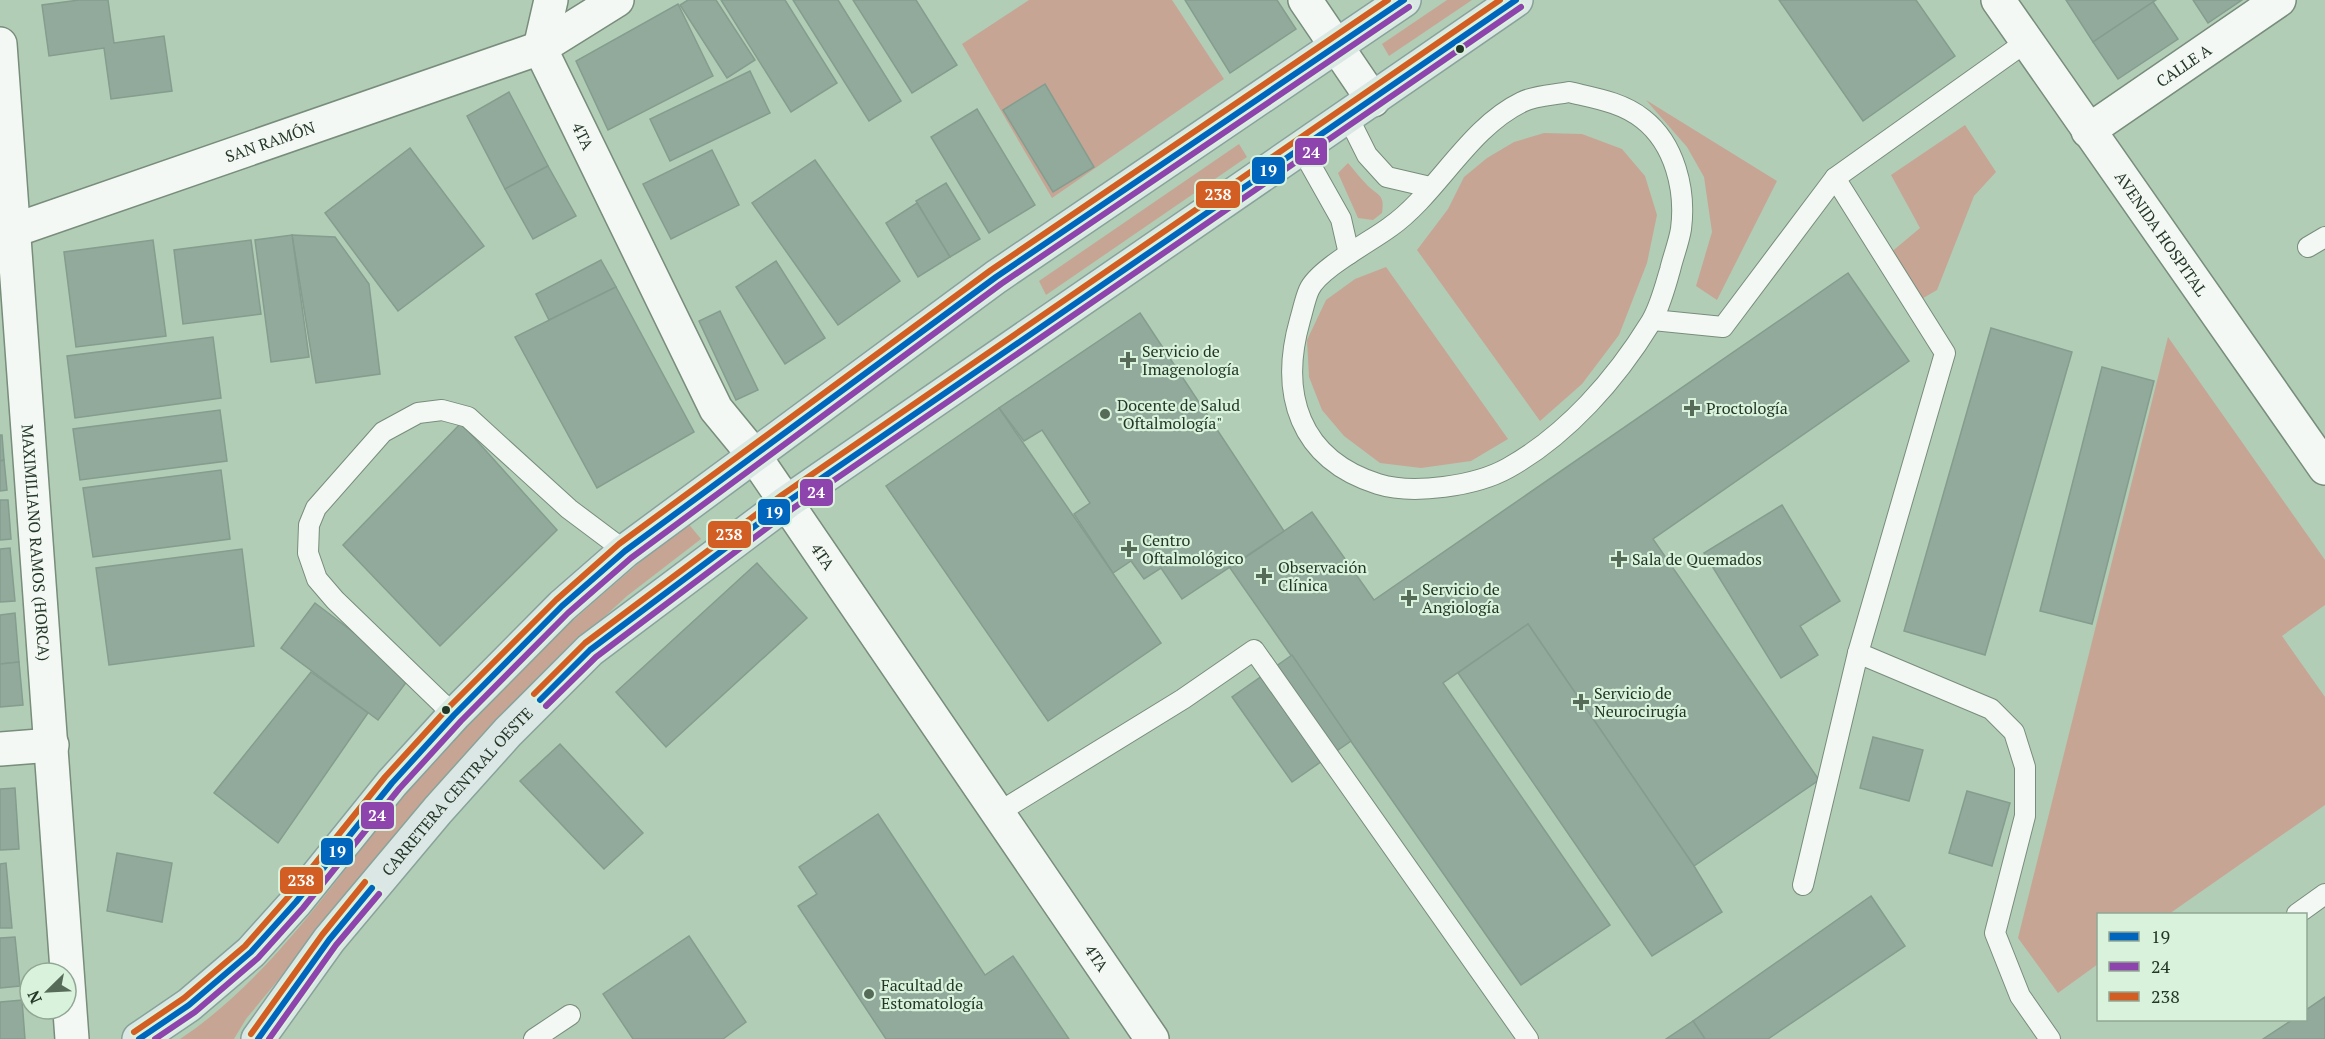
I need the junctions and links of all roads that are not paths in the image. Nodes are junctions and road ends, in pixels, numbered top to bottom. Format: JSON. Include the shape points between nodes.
{"nodes":[{"id":1,"x":551,"y":0,"type":"edge"},
{"id":2,"x":617,"y":0,"type":"edge"},
{"id":3,"x":1305,"y":0,"type":"edge"},
{"id":4,"x":1404,"y":0,"type":"edge"},
{"id":5,"x":1516,"y":0,"type":"edge"},
{"id":6,"x":1998,"y":0,"type":"edge"},
{"id":7,"x":2279,"y":0,"type":"edge"},
{"id":8,"x":2026,"y":42,"type":"junction"},
{"id":9,"x":0,"y":44,"type":"edge"},
{"id":10,"x":1336,"y":45,"type":"junction"},
{"id":11,"x":540,"y":48,"type":"junction"},
{"id":12,"x":1361,"y":108,"type":"junction"},
{"id":13,"x":2088,"y":131,"type":"junction"},
{"id":14,"x":1301,"y":148,"type":"junction"},
{"id":15,"x":1834,"y":178,"type":"junction"},
{"id":16,"x":1430,"y":187,"type":"junction"},
{"id":17,"x":7,"y":230,"type":"edge"},
{"id":18,"x":1349,"y":254,"type":"junction"},
{"id":19,"x":1653,"y":320,"type":"junction"},
{"id":20,"x":753,"y":454,"type":"junction"},
{"id":21,"x":2325,"y":468,"type":"edge"},
{"id":22,"x":787,"y":502,"type":"junction"},
{"id":23,"x":625,"y":551,"type":"junction"},
{"id":24,"x":1858,"y":653,"type":"junction"},
{"id":25,"x":454,"y":715,"type":"junction"},
{"id":26,"x":52,"y":745,"type":"junction"},
{"id":27,"x":0,"y":749,"type":"edge"},
{"id":28,"x":996,"y":814,"type":"junction"},
{"id":29,"x":1803,"y":885,"type":"dead end"},
{"id":30,"x":2325,"y":894,"type":"edge"},
{"id":31,"x":2300,"y":913,"type":"edge"},
{"id":32,"x":570,"y":1015,"type":"dead end"},
{"id":33,"x":72,"y":1039,"type":"edge"},
{"id":34,"x":139,"y":1039,"type":"edge"},
{"id":35,"x":258,"y":1039,"type":"edge"},
{"id":36,"x":534,"y":1039,"type":"edge"},
{"id":37,"x":1152,"y":1039,"type":"edge"},
{"id":38,"x":1527,"y":1039,"type":"edge"},
{"id":39,"x":2050,"y":1039,"type":"edge"}],
"edges":[{"from":1,"to":11,"type":"street"},
{"from":2,"to":11,"type":"street","name":"SAN RAMÓN"},
{"from":3,"to":10,"type":"street"},
{"from":4,"to":10,"type":"main road"},
{"from":5,"to":12,"type":"main road","name":"CARRETERA CENTRAL OESTE"},
{"from":6,"to":8,"type":"street","name":"AVENIDA HOSPITAL"},
{"from":7,"to":13,"type":"street","name":"CALLE A"},
{"from":8,"to":13,"type":"street","name":"AVENIDA HOSPITAL"},
{"from":8,"to":15,"type":"lane"},
{"from":9,"to":17,"type":"street","name":"MAXIMILIANO RAMOS (HORCA)"},
{"from":10,"to":12,"type":"street"},
{"from":10,"to":20,"type":"main road","via":[[996,277]]},
{"from":11,"to":17,"type":"street","name":"SAN RAMÓN"},
{"from":11,"to":20,"type":"street","name":"4TA","via":[[716,409]]},
{"from":12,"to":14,"type":"main road","name":"CARRETERA CENTRAL OESTE"},
{"from":12,"to":16,"type":"lane","via":[[1367,155],[1388,177]]},
{"from":13,"to":21,"type":"street","name":"AVENIDA HOSPITAL"},
{"from":14,"to":18,"type":"lane","via":[[1341,219]]},
{"from":14,"to":22,"type":"main road","name":"CARRETERA CENTRAL OESTE"},
{"from":15,"to":19,"type":"lane","via":[[1723,327]]},
{"from":15,"to":24,"type":"lane","via":[[1945,352]]},
{"from":16,"to":18,"type":"lane","via":[[1392,226]]},
{"from":16,"to":19,"type":"lane","via":[[1479,133],[1522,101],[1569,92],[1606,100],[1642,118],[1669,148],[1679,184],[1681,228]]},
{"from":17,"to":26,"type":"street","name":"MAXIMILIANO RAMOS (HORCA)"},
{"from":18,"to":19,"type":"lane","via":[[1310,288],[1293,345],[1290,377],[1299,416],[1324,456],[1361,479],[1395,490],[1445,488],[1506,469],[1551,438],[1597,395]]},
{"from":20,"to":22,"type":"street","name":"4TA"},
{"from":20,"to":23,"type":"main road"},
{"from":22,"to":28,"type":"street","name":"4TA"},
{"from":22,"to":35,"type":"main road","name":"CARRETERA CENTRAL OESTE","via":[[590,650],[508,732],[329,940]]},
{"from":23,"to":25,"type":"main road","via":[[562,606]]},
{"from":23,"to":25,"type":"lane","via":[[569,509],[468,417],[442,410],[418,413],[383,432],[315,508],[309,525],[308,552],[317,579],[335,600]]},
{"from":24,"to":29,"type":"lane"},
{"from":24,"to":39,"type":"lane","via":[[1991,709],[2014,732],[2025,767],[2025,816],[1995,933],[2020,996]]},
{"from":25,"to":34,"type":"main road","via":[[251,952],[189,1005]]},
{"from":26,"to":27,"type":"street"},
{"from":26,"to":33,"type":"street","name":"MAXIMILIANO RAMOS (HORCA)"},
{"from":28,"to":37,"type":"street","name":"4TA"},
{"from":28,"to":38,"type":"lane","via":[[1183,699],[1254,650]]},
{"from":30,"to":31,"type":"lane"},
{"from":32,"to":36,"type":"lane"}]}
